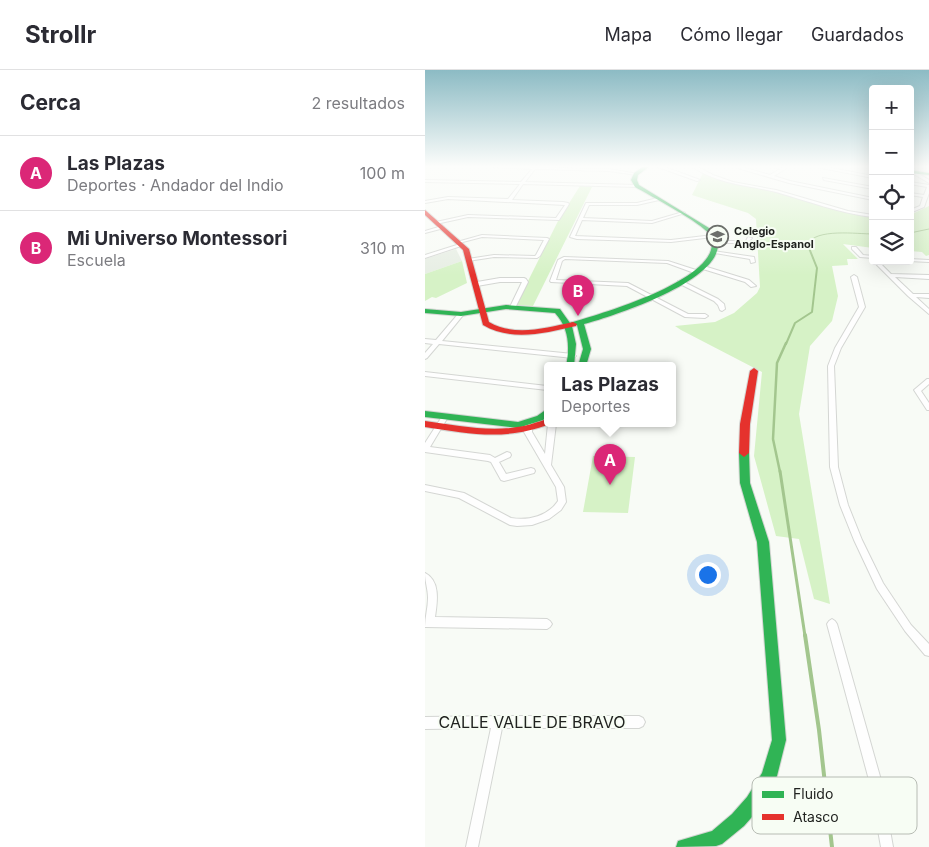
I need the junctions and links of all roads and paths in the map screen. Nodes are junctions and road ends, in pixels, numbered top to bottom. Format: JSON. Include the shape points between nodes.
{"nodes":[{"id":1,"x":564,"y":202,"type":"edge"},
{"id":2,"x":644,"y":202,"type":"edge"},
{"id":3,"x":663,"y":202,"type":"edge"},
{"id":4,"x":813,"y":202,"type":"edge"},
{"id":5,"x":923,"y":202,"type":"edge"},
{"id":6,"x":914,"y":206,"type":"edge"},
{"id":7,"x":922,"y":207,"type":"junction"},
{"id":8,"x":914,"y":210,"type":"edge"},
{"id":9,"x":425,"y":212,"type":"edge"},
{"id":10,"x":683,"y":214,"type":"junction"},
{"id":11,"x":869,"y":215,"type":"edge"},
{"id":12,"x":581,"y":219,"type":"junction"},
{"id":13,"x":440,"y":225,"type":"junction"},
{"id":14,"x":425,"y":232,"type":"edge"},
{"id":15,"x":750,"y":238,"type":"dead end"},
{"id":16,"x":460,"y":243,"type":"junction"},
{"id":17,"x":714,"y":243,"type":"junction"},
{"id":18,"x":854,"y":248,"type":"dead end"},
{"id":19,"x":425,"y":257,"type":"edge"},
{"id":20,"x":869,"y":258,"type":"edge"},
{"id":21,"x":470,"y":260,"type":"junction"},
{"id":22,"x":914,"y":260,"type":"edge"},
{"id":23,"x":929,"y":261,"type":"edge"},
{"id":24,"x":753,"y":262,"type":"dead end"},
{"id":25,"x":879,"y":265,"type":"edge"},
{"id":26,"x":701,"y":270,"type":"junction"},
{"id":27,"x":889,"y":275,"type":"junction"},
{"id":28,"x":854,"y":277,"type":"dead end"},
{"id":29,"x":929,"y":277,"type":"edge"},
{"id":30,"x":680,"y":282,"type":"junction"},
{"id":31,"x":477,"y":284,"type":"junction"},
{"id":32,"x":753,"y":286,"type":"dead end"},
{"id":33,"x":910,"y":295,"type":"junction"},
{"id":34,"x":929,"y":296,"type":"edge"},
{"id":35,"x":652,"y":297,"type":"junction"},
{"id":36,"x":513,"y":307,"type":"junction"},
{"id":37,"x":722,"y":309,"type":"dead end"},
{"id":38,"x":483,"y":310,"type":"junction"},
{"id":39,"x":425,"y":311,"type":"edge"},
{"id":40,"x":929,"y":312,"type":"edge"},
{"id":41,"x":461,"y":314,"type":"junction"},
{"id":42,"x":705,"y":316,"type":"dead end"},
{"id":43,"x":580,"y":322,"type":"junction"},
{"id":44,"x":567,"y":325,"type":"junction"},
{"id":45,"x":425,"y":342,"type":"edge"},
{"id":46,"x":437,"y":343,"type":"junction"},
{"id":47,"x":573,"y":356,"type":"junction"},
{"id":48,"x":425,"y":358,"type":"edge"},
{"id":49,"x":571,"y":362,"type":"edge"},
{"id":50,"x":583,"y":362,"type":"edge"},
{"id":51,"x":755,"y":371,"type":"dead end"},
{"id":52,"x":425,"y":374,"type":"edge"},
{"id":53,"x":929,"y":381,"type":"edge"},
{"id":54,"x":544,"y":388,"type":"edge"},
{"id":55,"x":929,"y":408,"type":"edge"},
{"id":56,"x":425,"y":414,"type":"edge"},
{"id":57,"x":544,"y":415,"type":"edge"},
{"id":58,"x":442,"y":421,"type":"junction"},
{"id":59,"x":544,"y":423,"type":"edge"},
{"id":60,"x":425,"y":424,"type":"edge"},
{"id":61,"x":528,"y":427,"type":"junction"},
{"id":62,"x":552,"y":427,"type":"edge"},
{"id":63,"x":425,"y":449,"type":"edge"},
{"id":64,"x":507,"y":456,"type":"dead end"},
{"id":65,"x":495,"y":461,"type":"junction"},
{"id":66,"x":547,"y":465,"type":"junction"},
{"id":67,"x":531,"y":471,"type":"dead end"},
{"id":68,"x":425,"y":488,"type":"edge"},
{"id":69,"x":425,"y":577,"type":"edge"},
{"id":70,"x":427,"y":622,"type":"edge"},
{"id":71,"x":547,"y":624,"type":"dead end"},
{"id":72,"x":832,"y":624,"type":"dead end"},
{"id":73,"x":929,"y":651,"type":"edge"},
{"id":74,"x":498,"y":722,"type":"junction"},
{"id":75,"x":639,"y":722,"type":"dead end"},
{"id":76,"x":425,"y":723,"type":"edge"},
{"id":77,"x":768,"y":777,"type":"edge"},
{"id":78,"x":874,"y":777,"type":"edge"},
{"id":79,"x":752,"y":804,"type":"edge"},
{"id":80,"x":885,"y":834,"type":"edge"},
{"id":81,"x":472,"y":847,"type":"edge"},
{"id":82,"x":684,"y":847,"type":"edge"},
{"id":83,"x":887,"y":847,"type":"edge"}],
"edges":[{"from":1,"to":13,"type":"street","via":[[567,204],[559,218],[554,219],[468,216]]},
{"from":2,"to":12,"type":"street","via":[[592,203],[586,205]]},
{"from":3,"to":10,"type":"main road"},
{"from":4,"to":11,"type":"street"},
{"from":5,"to":7,"type":"street"},
{"from":6,"to":7,"type":"street"},
{"from":7,"to":8,"type":"street"},
{"from":9,"to":13,"type":"main road"},
{"from":10,"to":12,"type":"street","via":[[652,222]]},
{"from":10,"to":17,"type":"main road","via":[[705,227]]},
{"from":12,"to":17,"type":"street","via":[[573,237]]},
{"from":13,"to":14,"type":"street"},
{"from":13,"to":16,"type":"main road"},
{"from":15,"to":17,"type":"street","via":[[747,242]]},
{"from":16,"to":19,"type":"street"},
{"from":16,"to":21,"type":"main road"},
{"from":16,"to":21,"type":"street","via":[[482,236],[547,238],[538,256],[533,258],[493,256]]},
{"from":17,"to":24,"type":"street","via":[[752,258]]},
{"from":17,"to":26,"type":"main road"},
{"from":18,"to":20,"type":"street"},
{"from":21,"to":31,"type":"main road"},
{"from":22,"to":23,"type":"street"},
{"from":25,"to":27,"type":"street"},
{"from":26,"to":30,"type":"main road"},
{"from":26,"to":32,"type":"street","via":[[747,281]]},
{"from":26,"to":35,"type":"street","via":[[668,262],[567,258],[560,260],[553,279],[558,282],[628,285]]},
{"from":27,"to":29,"type":"street"},
{"from":27,"to":33,"type":"street"},
{"from":28,"to":73,"type":"street","via":[[862,307],[831,366],[834,467],[844,505],[880,586],[908,628]]},
{"from":30,"to":35,"type":"main road"},
{"from":30,"to":37,"type":"street","via":[[716,300]]},
{"from":31,"to":36,"type":"street","via":[[522,280],[525,282]]},
{"from":31,"to":38,"type":"main road"},
{"from":33,"to":34,"type":"street"},
{"from":33,"to":40,"type":"street"},
{"from":35,"to":42,"type":"street","via":[[687,316]]},
{"from":35,"to":43,"type":"main road","via":[[613,314]]},
{"from":36,"to":38,"type":"main road"},
{"from":36,"to":44,"type":"main road","via":[[555,310]]},
{"from":38,"to":41,"type":"main road"},
{"from":38,"to":44,"type":"main road","via":[[486,323],[504,332]]},
{"from":39,"to":41,"type":"main road"},
{"from":41,"to":46,"type":"street"},
{"from":43,"to":44,"type":"main road"},
{"from":43,"to":50,"type":"main road","via":[[587,349]]},
{"from":44,"to":47,"type":"main road","via":[[573,341]]},
{"from":45,"to":46,"type":"street"},
{"from":46,"to":47,"type":"street"},
{"from":46,"to":48,"type":"street"},
{"from":47,"to":49,"type":"main road"},
{"from":51,"to":77,"type":"main road","via":[[745,424],[743,466],[763,542],[779,740]]},
{"from":52,"to":54,"type":"street"},
{"from":53,"to":55,"type":"street","via":[[917,390]]},
{"from":56,"to":58,"type":"main road"},
{"from":57,"to":61,"type":"main road"},
{"from":58,"to":60,"type":"main road"},
{"from":58,"to":61,"type":"main road"},
{"from":58,"to":63,"type":"street"},
{"from":59,"to":61,"type":"main road"},
{"from":61,"to":66,"type":"street"},
{"from":62,"to":66,"type":"street"},
{"from":63,"to":65,"type":"street"},
{"from":64,"to":65,"type":"street"},
{"from":65,"to":67,"type":"street","via":[[504,478]]},
{"from":66,"to":68,"type":"street","via":[[560,487],[562,502],[556,511],[528,523],[510,522],[461,495]]},
{"from":69,"to":70,"type":"street","via":[[433,592]]},
{"from":70,"to":71,"type":"street"},
{"from":72,"to":78,"type":"street"},
{"from":74,"to":75,"type":"street","name":"CALLE VALLE DE BRAVO"},
{"from":74,"to":76,"type":"street","name":"CALLE VALLE DE BRAVO"},
{"from":74,"to":81,"type":"street"},
{"from":79,"to":82,"type":"main road","via":[[716,838]]},
{"from":80,"to":83,"type":"street"}]}
